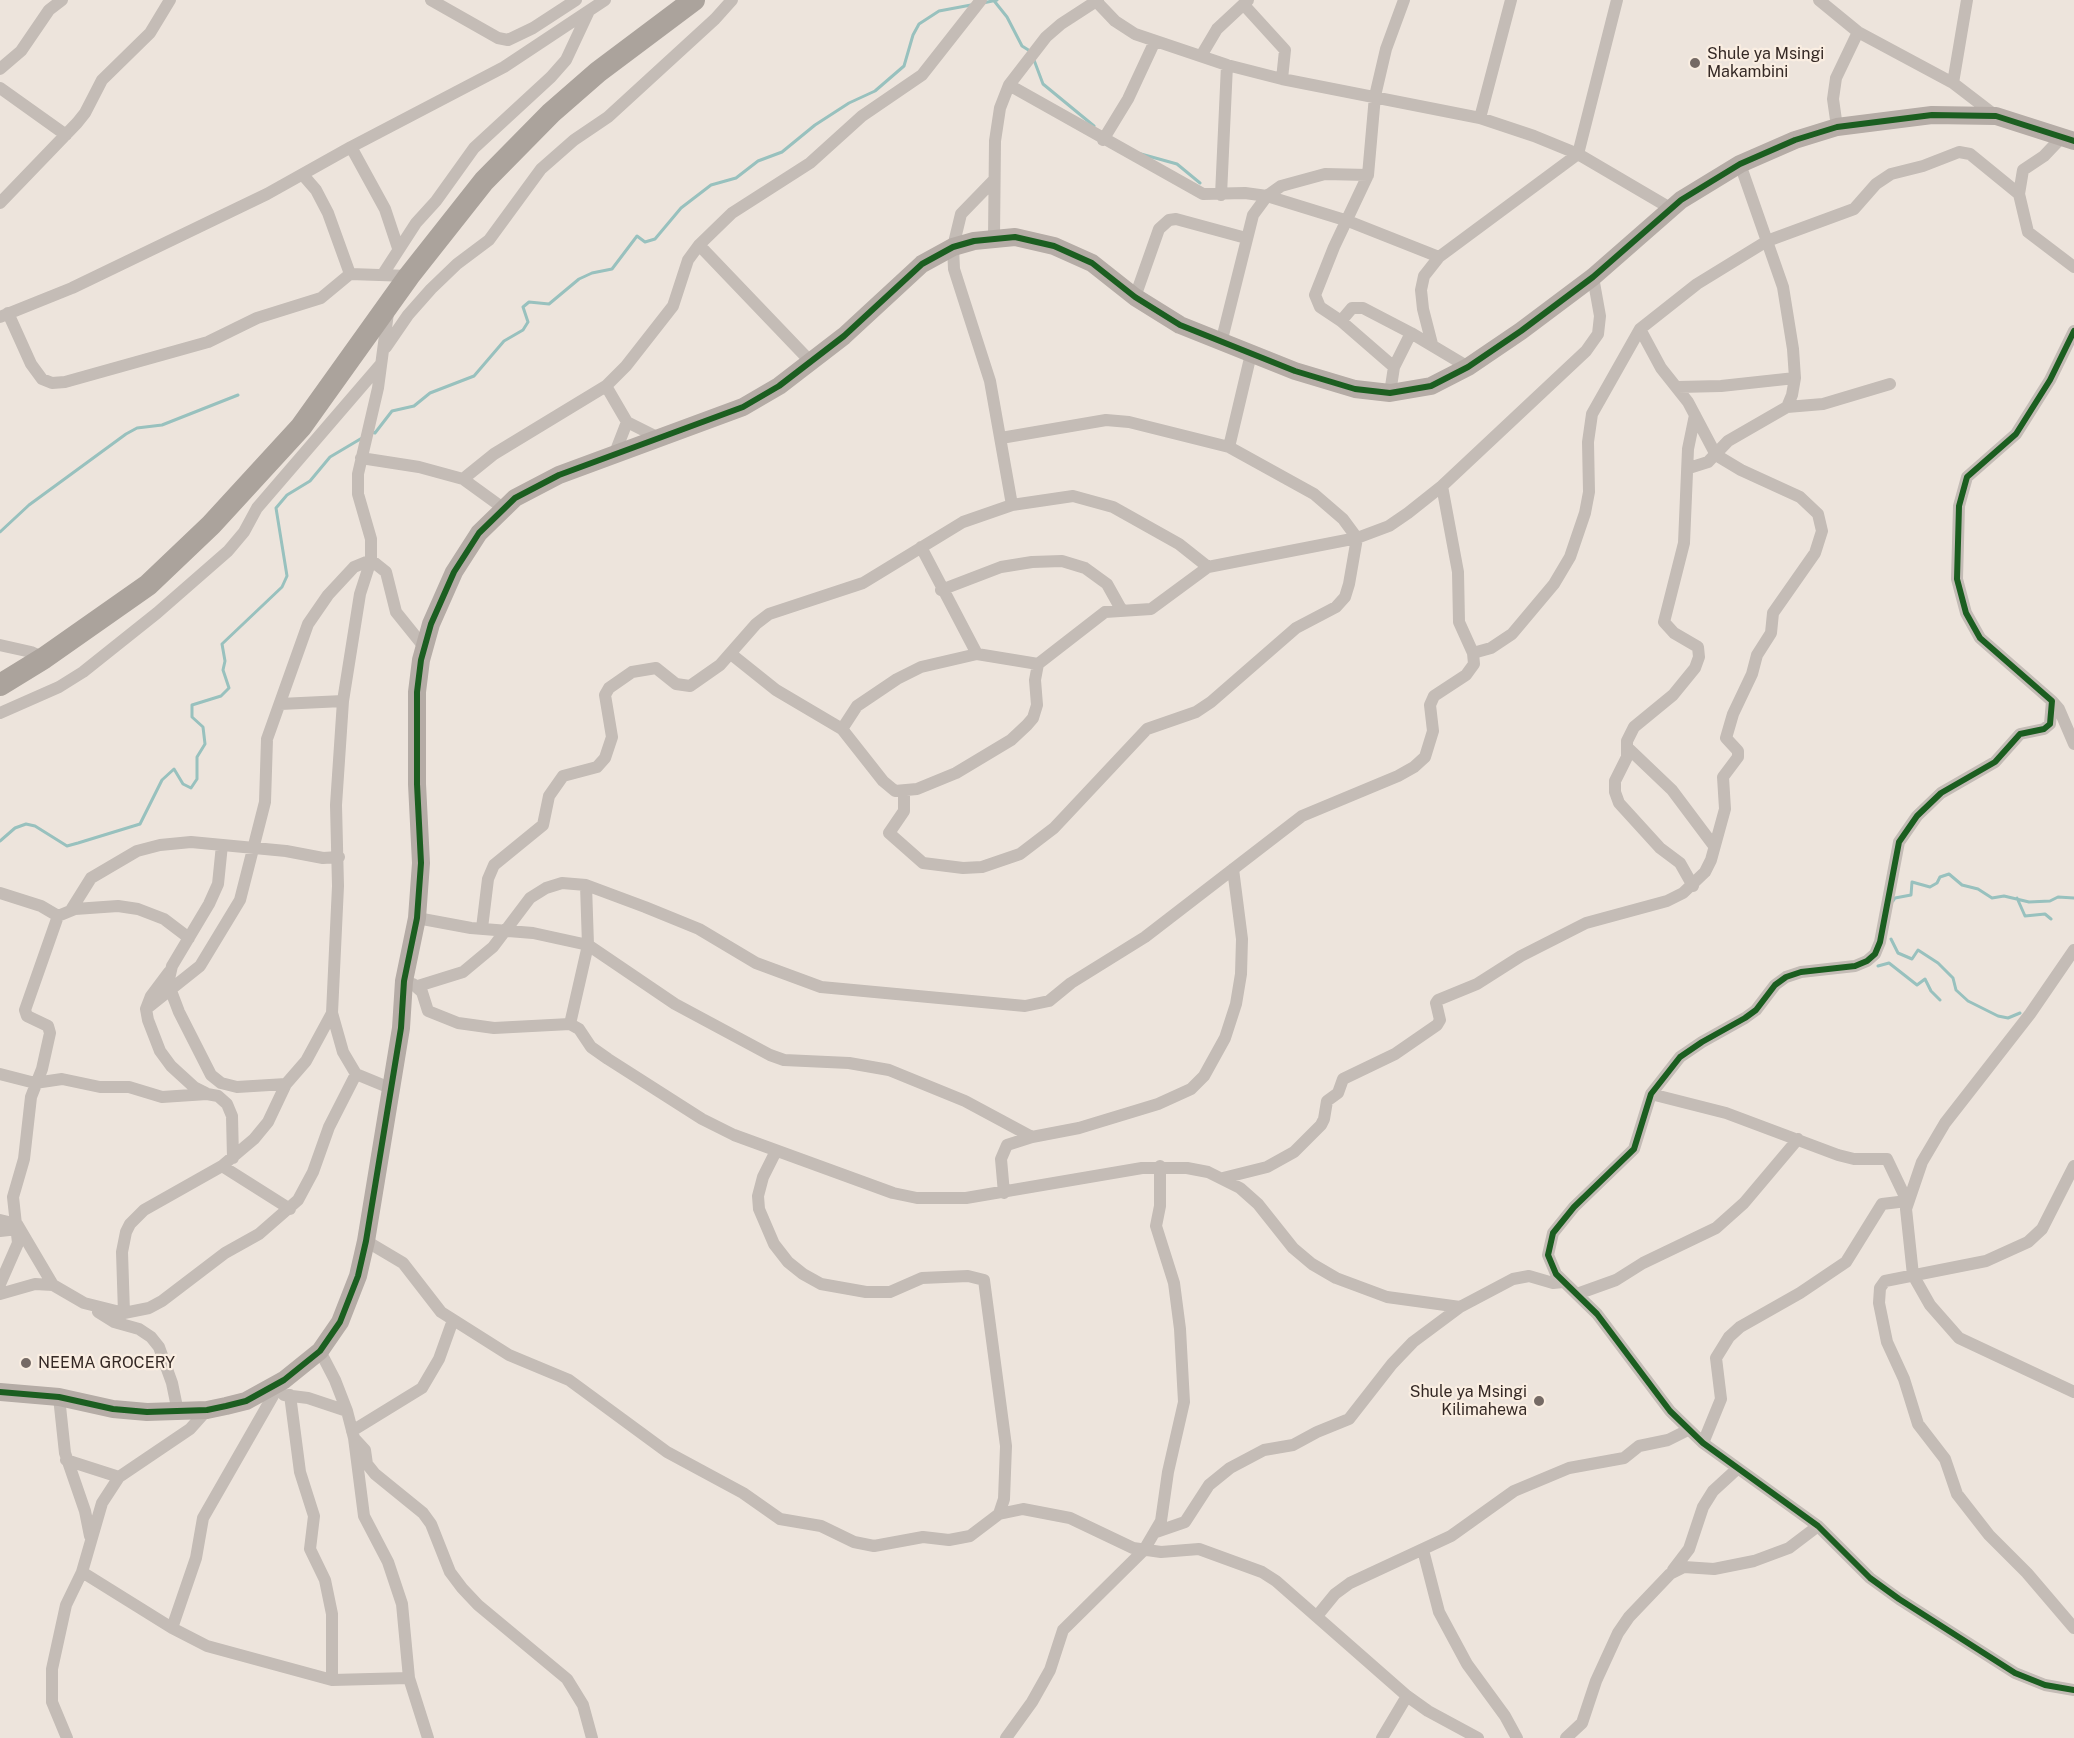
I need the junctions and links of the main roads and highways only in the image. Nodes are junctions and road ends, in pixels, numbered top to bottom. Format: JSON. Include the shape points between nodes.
{"nodes":[{"id":1,"x":694,"y":0,"type":"edge"},
{"id":2,"x":0,"y":684,"type":"edge"}],
"edges":[{"from":1,"to":2,"type":"highway","via":[[598,72],[484,181],[409,276],[301,427],[211,525],[148,585]]}]}
